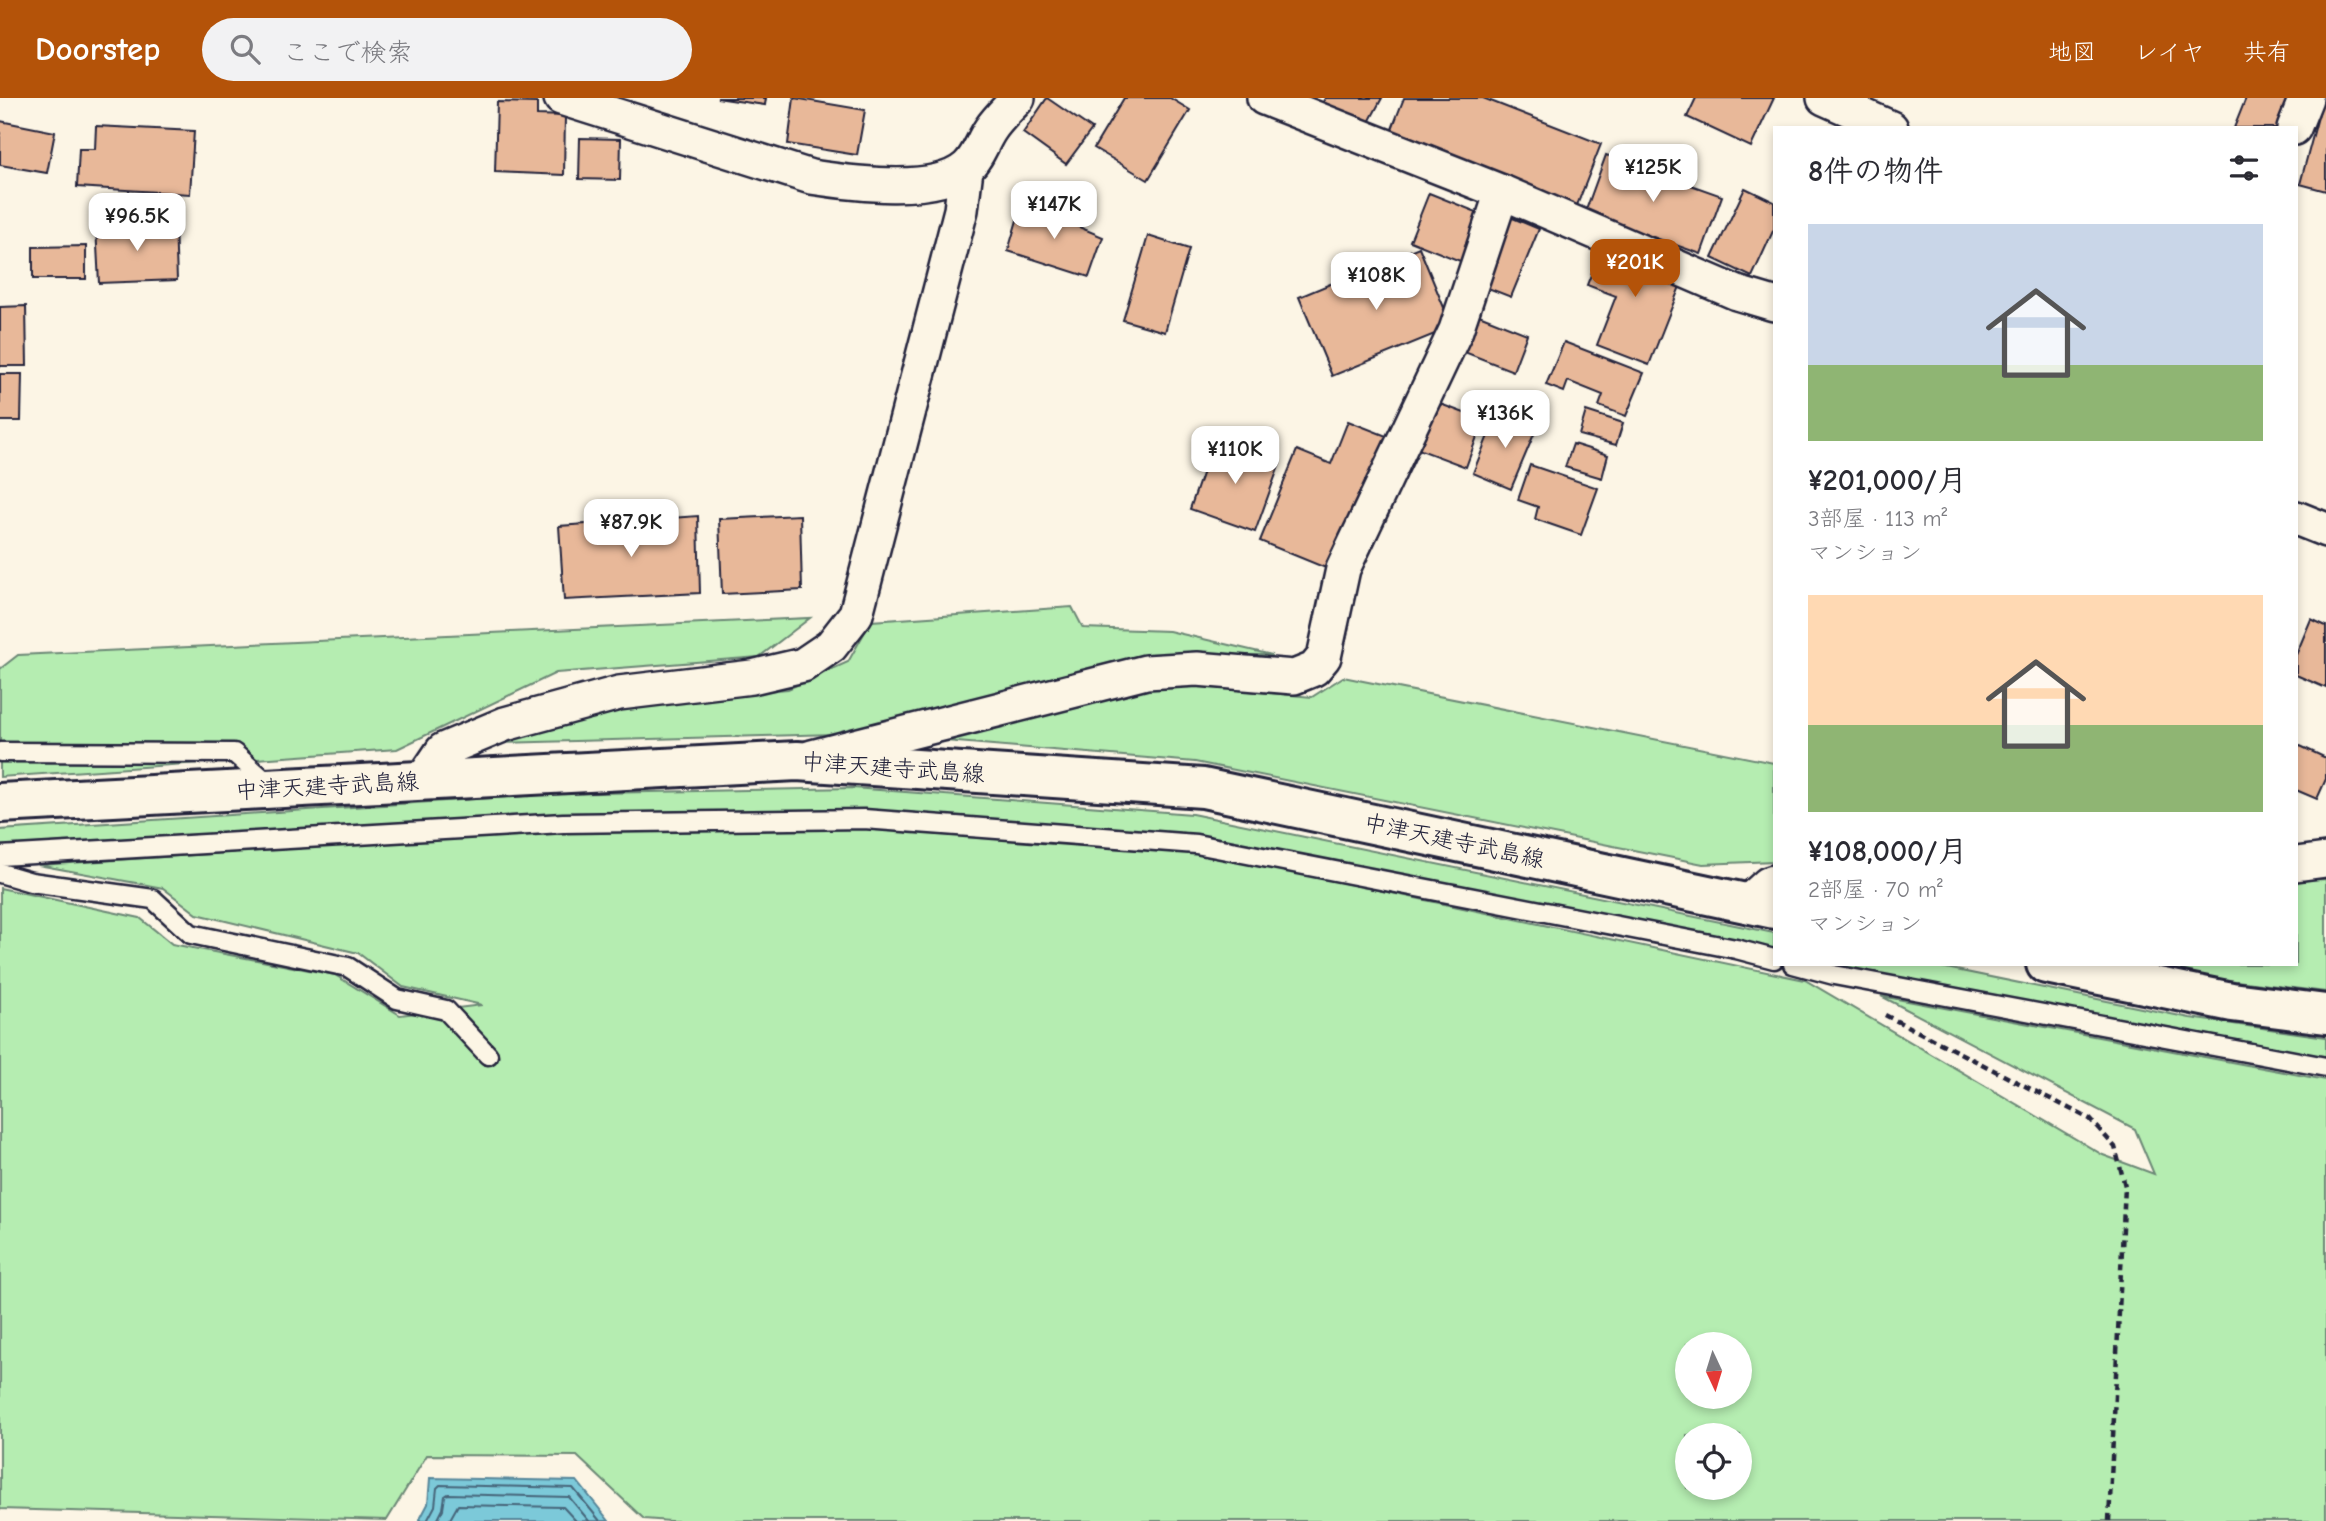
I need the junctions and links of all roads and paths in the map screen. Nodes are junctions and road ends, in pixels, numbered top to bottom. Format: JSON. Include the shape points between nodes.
{"nodes":[{"id":1,"x":561,"y":98,"type":"edge"},
{"id":2,"x":1018,"y":98,"type":"edge"},
{"id":3,"x":1264,"y":98,"type":"edge"},
{"id":4,"x":1824,"y":98,"type":"edge"},
{"id":5,"x":2305,"y":98,"type":"edge"},
{"id":6,"x":1887,"y":126,"type":"edge"},
{"id":7,"x":2295,"y":126,"type":"edge"},
{"id":8,"x":966,"y":169,"type":"junction"},
{"id":9,"x":1502,"y":192,"type":"junction"},
{"id":10,"x":1773,"y":304,"type":"edge"},
{"id":11,"x":2298,"y":519,"type":"edge"},
{"id":12,"x":2326,"y":530,"type":"edge"},
{"id":13,"x":0,"y":752,"type":"edge"},
{"id":14,"x":797,"y":761,"type":"junction"},
{"id":15,"x":422,"y":781,"type":"junction"},
{"id":16,"x":275,"y":789,"type":"junction"},
{"id":17,"x":0,"y":803,"type":"edge"},
{"id":18,"x":0,"y":856,"type":"edge"},
{"id":19,"x":2326,"y":860,"type":"edge"},
{"id":20,"x":2298,"y":864,"type":"edge"},
{"id":21,"x":0,"y":873,"type":"edge"},
{"id":22,"x":1765,"y":898,"type":"edge"},
{"id":23,"x":1773,"y":959,"type":"edge"},
{"id":24,"x":1801,"y":966,"type":"edge"},
{"id":25,"x":2056,"y":966,"type":"edge"},
{"id":26,"x":1883,"y":1014,"type":"dead end"},
{"id":27,"x":2326,"y":1014,"type":"edge"},
{"id":28,"x":488,"y":1055,"type":"dead end"},
{"id":29,"x":2326,"y":1067,"type":"edge"},
{"id":30,"x":2109,"y":1521,"type":"edge"}],
"edges":[{"from":1,"to":8,"type":"street","via":[[811,177],[924,185]]},
{"from":2,"to":8,"type":"street","via":[[990,130]]},
{"from":3,"to":9,"type":"street"},
{"from":4,"to":6,"type":"street"},
{"from":5,"to":7,"type":"street"},
{"from":8,"to":15,"type":"street","via":[[961,211],[856,614],[831,646],[803,665],[752,677],[620,694],[505,724],[443,750]]},
{"from":9,"to":10,"type":"street","via":[[1737,293]]},
{"from":9,"to":14,"type":"street","via":[[1456,330],[1343,569],[1324,657],[1314,670],[1294,677],[1197,669],[1146,672]]},
{"from":11,"to":12,"type":"street"},
{"from":13,"to":16,"type":"lane","via":[[234,753]]},
{"from":14,"to":15,"type":"main road","name":"中津天建寺武島線"},
{"from":14,"to":22,"type":"main road","name":"中津天建寺武島線","via":[[1203,788]]},
{"from":15,"to":16,"type":"main road","name":"中津天建寺武島線"},
{"from":16,"to":17,"type":"main road","name":"中津天建寺武島線"},
{"from":18,"to":23,"type":"lane","via":[[563,823],[864,819],[1196,844]]},
{"from":19,"to":20,"type":"street"},
{"from":21,"to":28,"type":"lane","via":[[31,882],[153,899],[191,934],[348,967],[397,999],[446,1010]]},
{"from":24,"to":29,"type":"lane"},
{"from":25,"to":27,"type":"main road","via":[[2232,1002]]},
{"from":26,"to":30,"type":"path","via":[[2090,1119],[2115,1147],[2124,1186]]}]}
